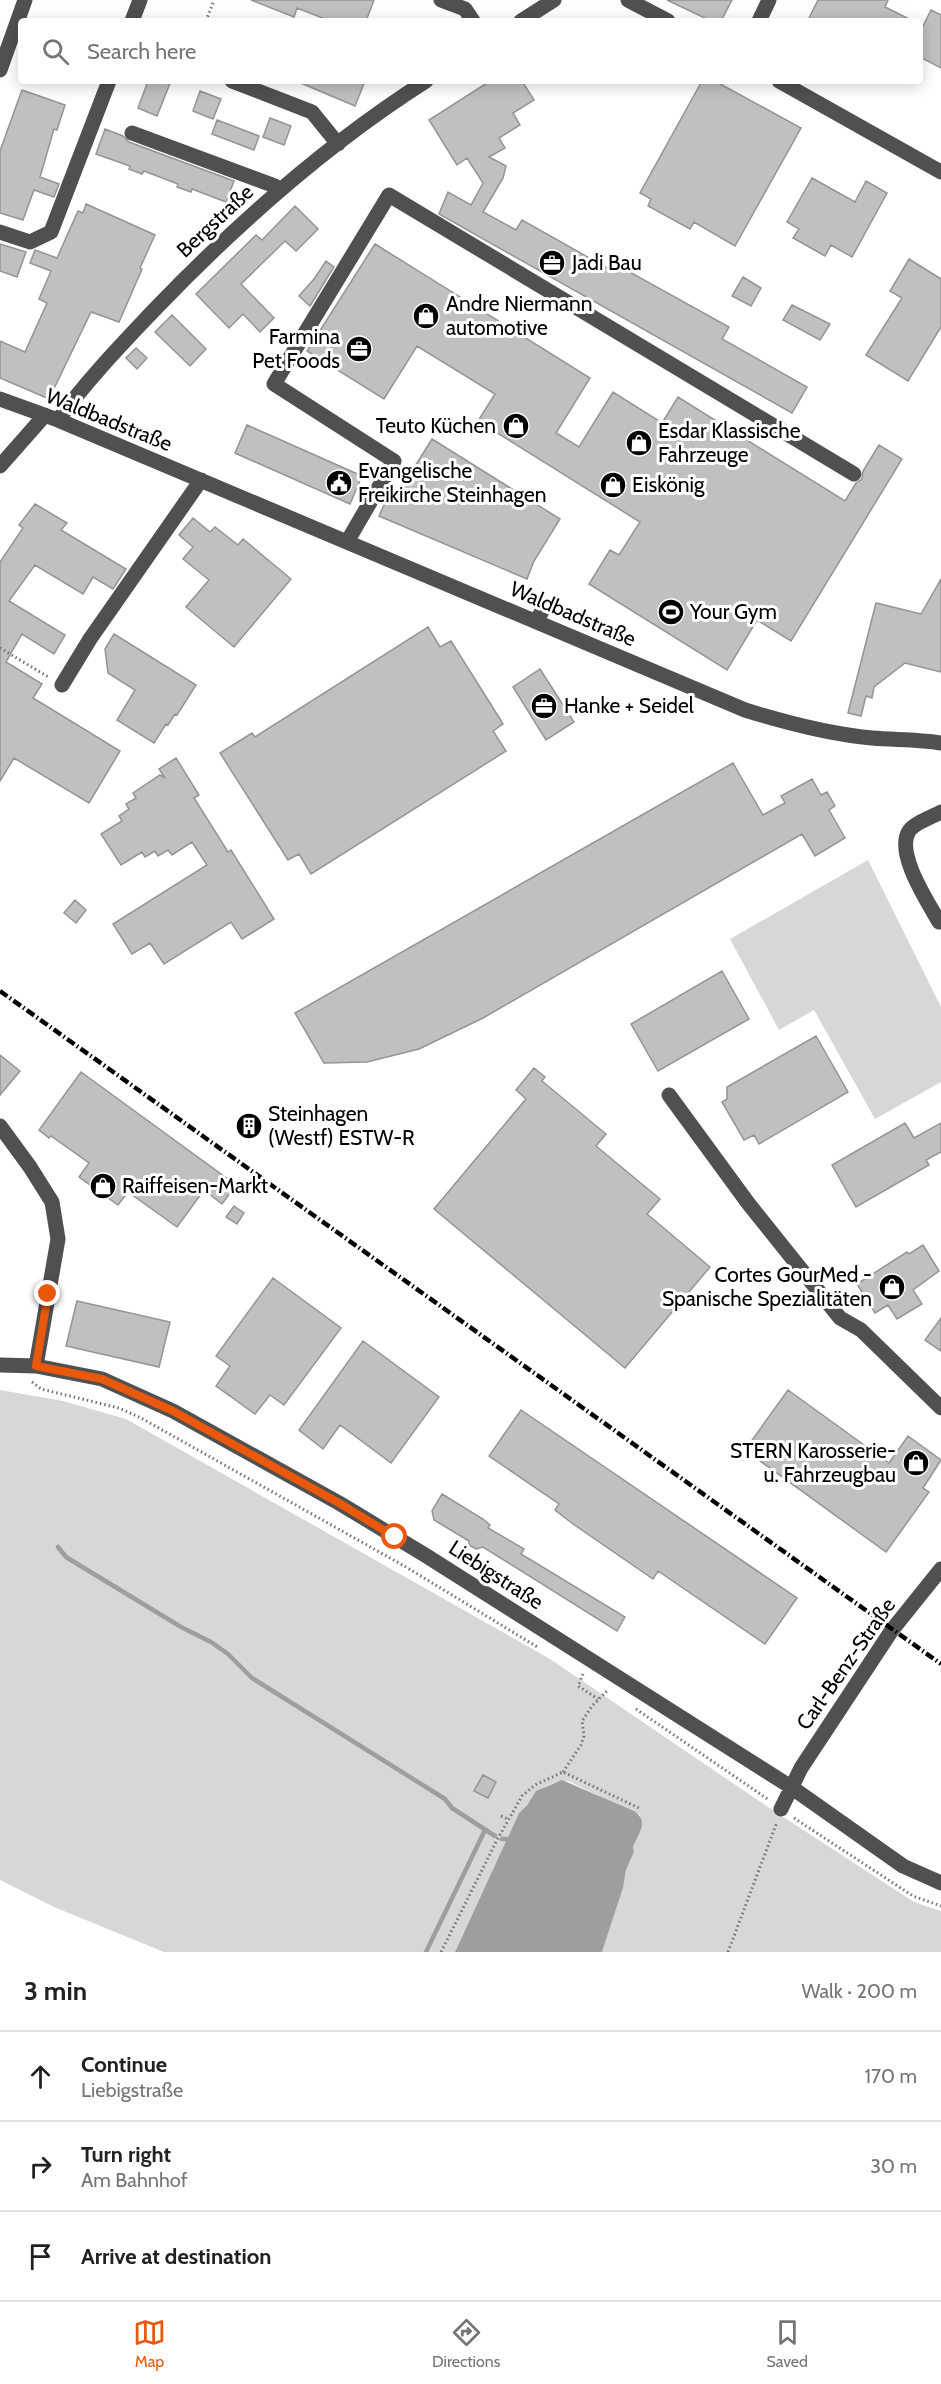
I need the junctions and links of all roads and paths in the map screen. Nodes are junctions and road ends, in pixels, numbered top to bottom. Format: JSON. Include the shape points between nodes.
{"nodes":[{"id":1,"x":25,"y":0,"type":"edge"},
{"id":2,"x":140,"y":0,"type":"edge"},
{"id":3,"x":214,"y":0,"type":"edge"},
{"id":4,"x":441,"y":0,"type":"edge"},
{"id":5,"x":554,"y":0,"type":"edge"},
{"id":6,"x":628,"y":0,"type":"edge"},
{"id":7,"x":769,"y":0,"type":"edge"},
{"id":8,"x":19,"y":18,"type":"edge"},
{"id":9,"x":133,"y":18,"type":"edge"},
{"id":10,"x":207,"y":18,"type":"edge"},
{"id":11,"x":471,"y":18,"type":"edge"},
{"id":12,"x":526,"y":18,"type":"edge"},
{"id":13,"x":662,"y":18,"type":"edge"},
{"id":14,"x":760,"y":18,"type":"edge"},
{"id":15,"x":18,"y":20,"type":"edge"},
{"id":16,"x":0,"y":70,"type":"edge"},
{"id":17,"x":108,"y":84,"type":"edge"},
{"id":18,"x":240,"y":84,"type":"edge"},
{"id":19,"x":422,"y":84,"type":"edge"},
{"id":20,"x":784,"y":84,"type":"edge"},
{"id":21,"x":132,"y":133,"type":"dead end"},
{"id":22,"x":338,"y":144,"type":"junction"},
{"id":23,"x":941,"y":172,"type":"edge"},
{"id":24,"x":279,"y":190,"type":"junction"},
{"id":25,"x":0,"y":232,"type":"edge"},
{"id":26,"x":0,"y":399,"type":"edge"},
{"id":27,"x":51,"y":418,"type":"junction"},
{"id":28,"x":0,"y":466,"type":"edge"},
{"id":29,"x":854,"y":474,"type":"dead end"},
{"id":30,"x":201,"y":480,"type":"junction"},
{"id":31,"x":347,"y":542,"type":"junction"},
{"id":32,"x":546,"y":605,"type":"dead end"},
{"id":33,"x":536,"y":621,"type":"junction"},
{"id":34,"x":0,"y":648,"type":"edge"},
{"id":35,"x":62,"y":685,"type":"joint"},
{"id":36,"x":941,"y":743,"type":"edge"},
{"id":37,"x":941,"y":812,"type":"edge"},
{"id":38,"x":939,"y":922,"type":"dead end"},
{"id":39,"x":669,"y":1095,"type":"dead end"},
{"id":40,"x":0,"y":1126,"type":"edge"},
{"id":41,"x":4,"y":1365,"type":"edge"},
{"id":42,"x":36,"y":1366,"type":"junction"},
{"id":43,"x":941,"y":1408,"type":"edge"},
{"id":44,"x":941,"y":1569,"type":"edge"},
{"id":45,"x":544,"y":1650,"type":"dead end"},
{"id":46,"x":591,"y":1679,"type":"dead end"},
{"id":47,"x":600,"y":1684,"type":"dead end"},
{"id":48,"x":598,"y":1700,"type":"junction"},
{"id":49,"x":627,"y":1703,"type":"dead end"},
{"id":50,"x":563,"y":1772,"type":"junction"},
{"id":51,"x":791,"y":1787,"type":"junction"},
{"id":52,"x":641,"y":1809,"type":"dead end"},
{"id":53,"x":781,"y":1809,"type":"junction"},
{"id":54,"x":501,"y":1816,"type":"dead end"},
{"id":55,"x":508,"y":1820,"type":"junction"},
{"id":56,"x":941,"y":1883,"type":"edge"},
{"id":57,"x":941,"y":1906,"type":"edge"},
{"id":58,"x":441,"y":1952,"type":"edge"},
{"id":59,"x":728,"y":1952,"type":"edge"}],
"edges":[{"from":1,"to":8,"type":"street"},
{"from":2,"to":9,"type":"street"},
{"from":3,"to":10,"type":"path"},
{"from":4,"to":11,"type":"street","via":[[465,9]]},
{"from":5,"to":12,"type":"street"},
{"from":6,"to":13,"type":"street"},
{"from":7,"to":14,"type":"street"},
{"from":15,"to":16,"type":"street"},
{"from":17,"to":25,"type":"street","via":[[51,232],[30,242]]},
{"from":18,"to":22,"type":"street","via":[[312,112]]},
{"from":19,"to":22,"type":"street","name":"Bergstraße"},
{"from":20,"to":23,"type":"street"},
{"from":21,"to":24,"type":"street"},
{"from":22,"to":24,"type":"street","name":"Bergstraße"},
{"from":24,"to":27,"type":"street","name":"Bergstraße","via":[[204,258]]},
{"from":26,"to":27,"type":"street","name":"Waldbadstraße"},
{"from":27,"to":28,"type":"street","name":"Bergstraße"},
{"from":27,"to":30,"type":"street","name":"Waldbadstraße"},
{"from":29,"to":31,"type":"street","via":[[389,195],[274,384],[394,461]]},
{"from":30,"to":31,"type":"street","name":"Waldbadstraße"},
{"from":30,"to":35,"type":"street"},
{"from":31,"to":33,"type":"street","name":"Waldbadstraße"},
{"from":32,"to":33,"type":"street"},
{"from":33,"to":36,"type":"street","name":"Waldbadstraße","via":[[745,710],[805,728]]},
{"from":34,"to":35,"type":"path"},
{"from":37,"to":38,"type":"street","via":[[910,829],[905,850]]},
{"from":39,"to":43,"type":"street","via":[[747,1203],[840,1318],[861,1330]]},
{"from":40,"to":42,"type":"street","via":[[52,1202],[58,1239]]},
{"from":41,"to":42,"type":"street","name":"Liebigstraße"},
{"from":41,"to":45,"type":"path","via":[[41,1389],[119,1408],[141,1418],[406,1567]]},
{"from":42,"to":51,"type":"street","name":"Liebigstraße","via":[[102,1379],[173,1411],[339,1503]]},
{"from":44,"to":51,"type":"street","name":"Carl-Benz-Straße","via":[[892,1630]]},
{"from":46,"to":48,"type":"path","via":[[583,1674],[578,1686]]},
{"from":47,"to":48,"type":"path","via":[[608,1690]]},
{"from":48,"to":50,"type":"path","via":[[582,1720],[581,1745]]},
{"from":49,"to":53,"type":"path"},
{"from":50,"to":52,"type":"path"},
{"from":50,"to":55,"type":"path","via":[[522,1796]]},
{"from":51,"to":53,"type":"street","name":"Carl-Benz-Straße"},
{"from":51,"to":56,"type":"street","name":"Liebigstraße","via":[[903,1866]]},
{"from":53,"to":57,"type":"path","via":[[913,1896]]},
{"from":53,"to":59,"type":"path"},
{"from":54,"to":55,"type":"path"},
{"from":55,"to":58,"type":"path"}]}
